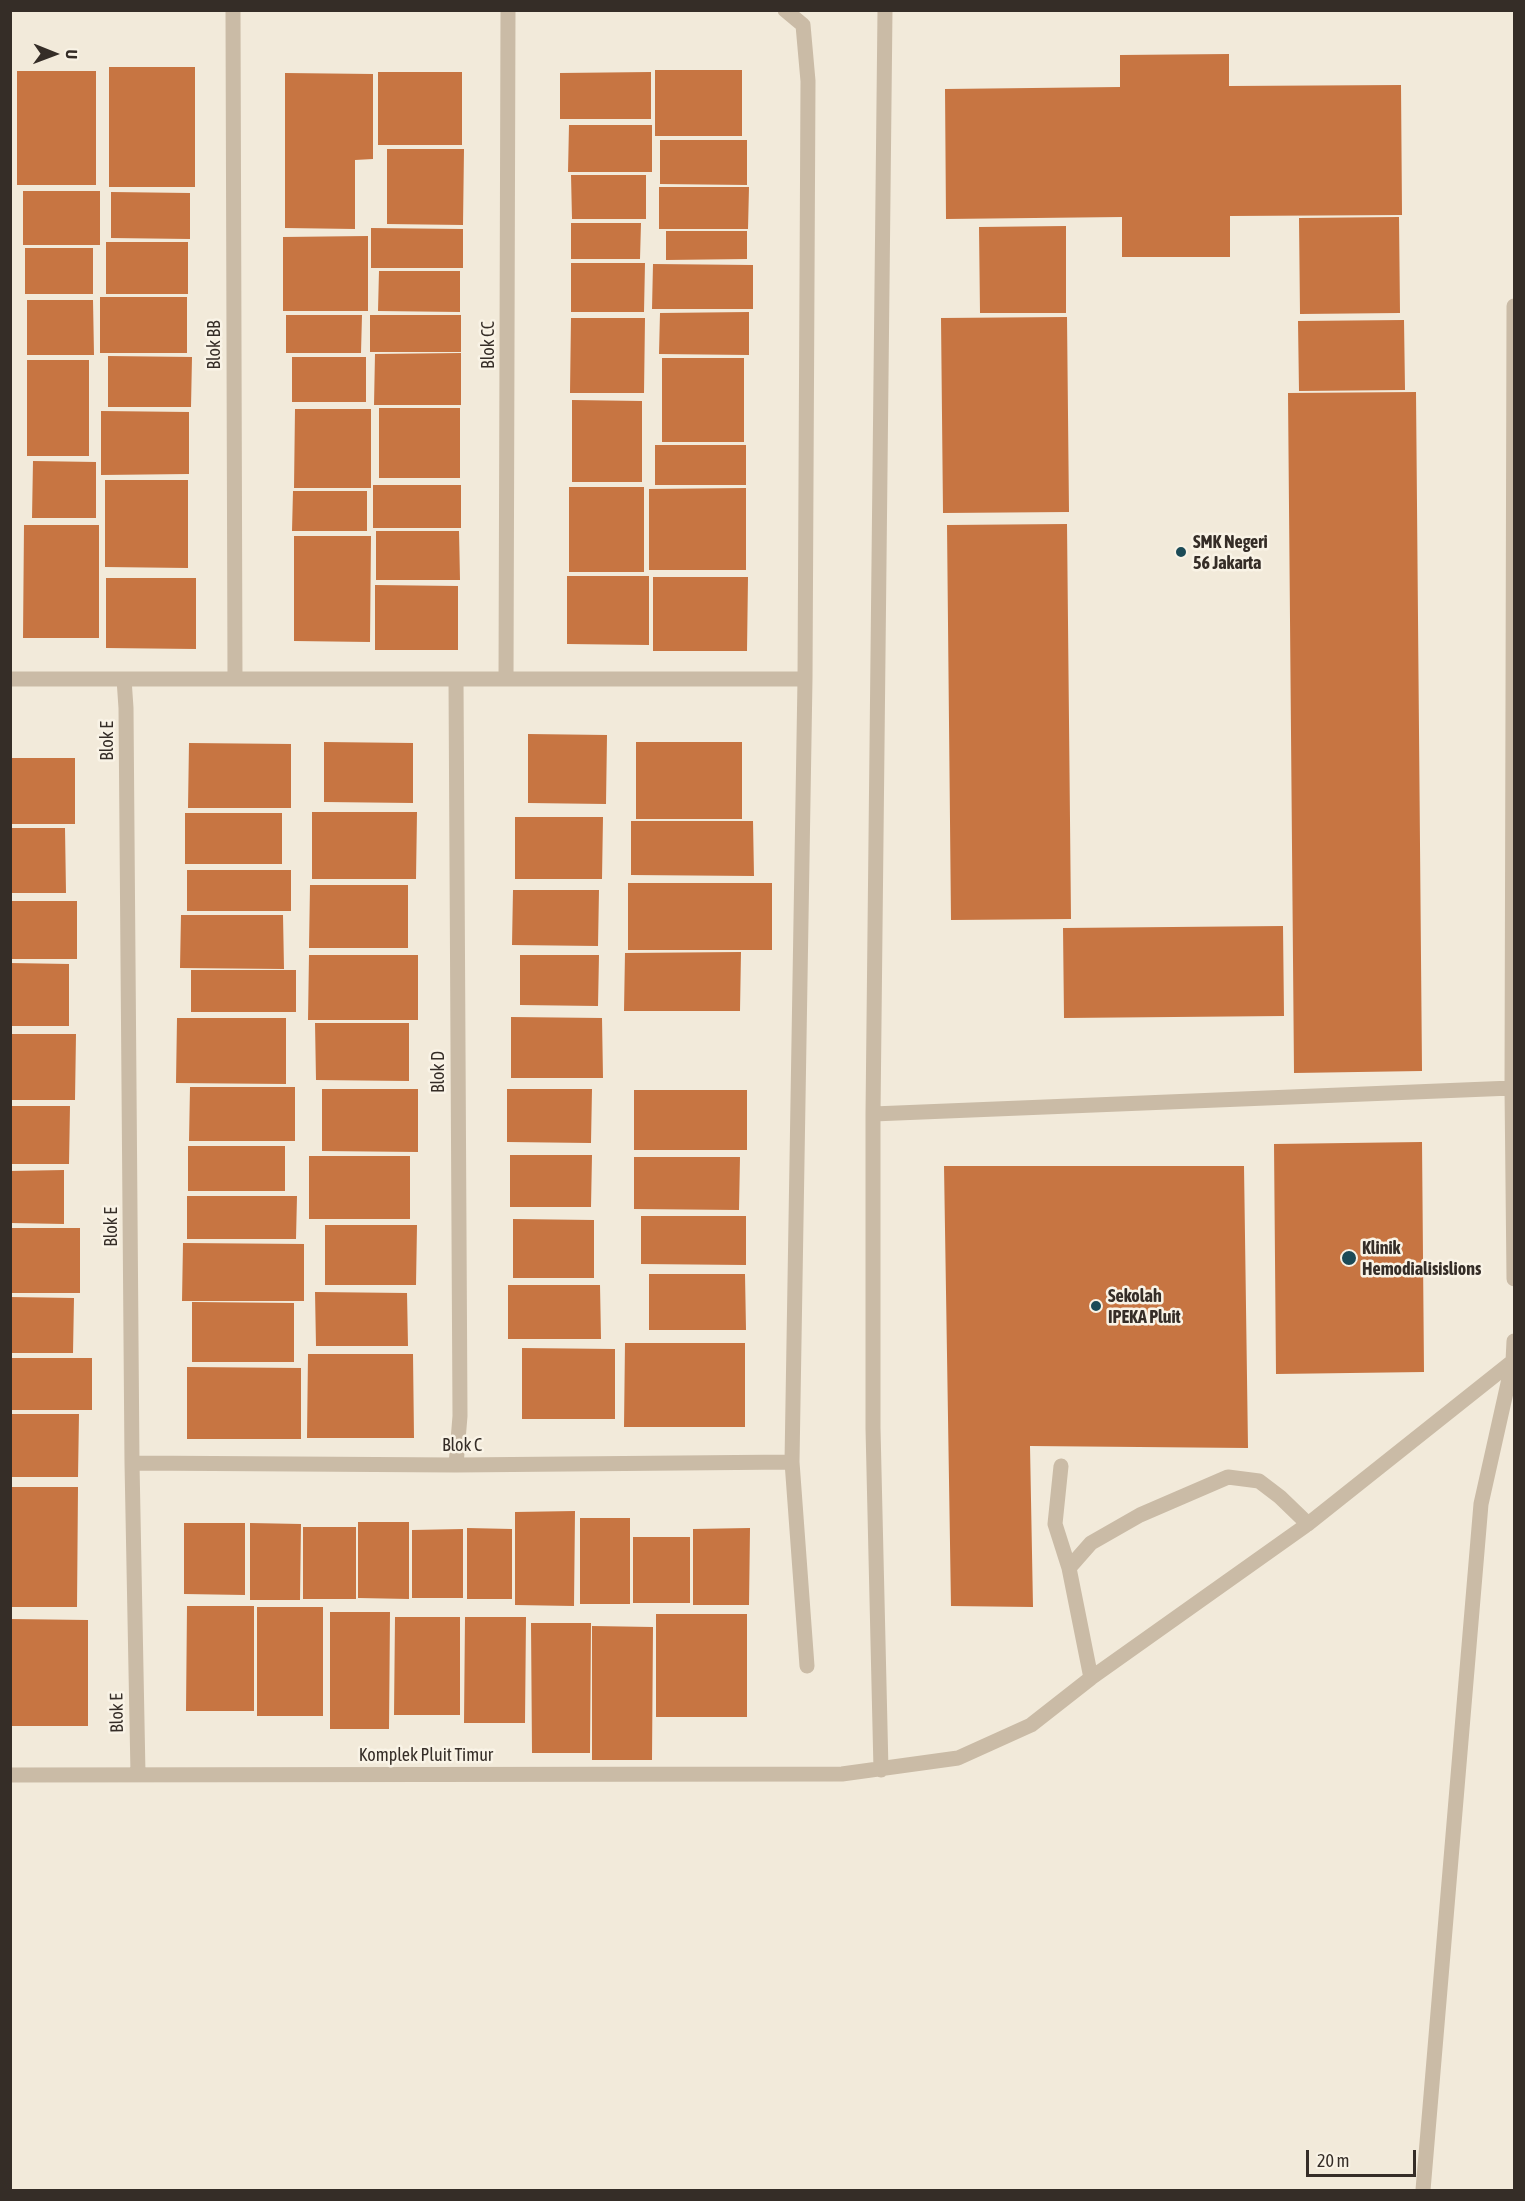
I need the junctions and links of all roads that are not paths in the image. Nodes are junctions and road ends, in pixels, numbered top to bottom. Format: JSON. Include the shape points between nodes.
{"nodes":[{"id":1,"x":233,"y":10,"type":"edge"},
{"id":2,"x":508,"y":10,"type":"edge"},
{"id":3,"x":785,"y":10,"type":"edge"},
{"id":4,"x":885,"y":10,"type":"edge"},
{"id":5,"x":1515,"y":306,"type":"edge"},
{"id":6,"x":1514,"y":412,"type":"edge"},
{"id":7,"x":124,"y":679,"type":"junction"},
{"id":8,"x":235,"y":679,"type":"junction"},
{"id":9,"x":456,"y":679,"type":"junction"},
{"id":10,"x":506,"y":679,"type":"junction"},
{"id":11,"x":806,"y":679,"type":"junction"},
{"id":12,"x":10,"y":680,"type":"edge"},
{"id":13,"x":1512,"y":1088,"type":"junction"},
{"id":14,"x":873,"y":1114,"type":"junction"},
{"id":15,"x":1515,"y":1279,"type":"edge"},
{"id":16,"x":1515,"y":1341,"type":"edge"},
{"id":17,"x":1513,"y":1361,"type":"edge"},
{"id":18,"x":792,"y":1462,"type":"junction"},
{"id":19,"x":132,"y":1463,"type":"junction"},
{"id":20,"x":456,"y":1465,"type":"junction"},
{"id":21,"x":1061,"y":1466,"type":"dead end"},
{"id":22,"x":1308,"y":1524,"type":"junction"},
{"id":23,"x":1069,"y":1568,"type":"junction"},
{"id":24,"x":807,"y":1666,"type":"dead end"},
{"id":25,"x":1091,"y":1678,"type":"junction"},
{"id":26,"x":881,"y":1770,"type":"junction"},
{"id":27,"x":138,"y":1774,"type":"junction"},
{"id":28,"x":10,"y":1775,"type":"edge"},
{"id":29,"x":1423,"y":2190,"type":"edge"}],
"edges":[{"from":1,"to":8,"type":"street","name":"Blok BB"},
{"from":2,"to":10,"type":"street","name":"Blok CC"},
{"from":3,"to":11,"type":"street","via":[[803,25],[808,81]]},
{"from":4,"to":14,"type":"street"},
{"from":5,"to":6,"type":"street"},
{"from":6,"to":13,"type":"street"},
{"from":7,"to":8,"type":"street"},
{"from":7,"to":12,"type":"street"},
{"from":7,"to":19,"type":"street","name":"Blok E"},
{"from":8,"to":9,"type":"street"},
{"from":9,"to":10,"type":"street"},
{"from":9,"to":20,"type":"street","name":"Blok D","via":[[460,1416]]},
{"from":10,"to":11,"type":"street"},
{"from":11,"to":18,"type":"street"},
{"from":13,"to":14,"type":"street"},
{"from":13,"to":15,"type":"street"},
{"from":14,"to":26,"type":"street","via":[[873,1428]]},
{"from":16,"to":17,"type":"street"},
{"from":17,"to":22,"type":"street","name":"Komplek Pluit Timur"},
{"from":17,"to":29,"type":"street","via":[[1481,1504]]},
{"from":18,"to":20,"type":"street","name":"Blok C"},
{"from":18,"to":24,"type":"street"},
{"from":19,"to":20,"type":"street","name":"Blok C"},
{"from":19,"to":27,"type":"street","name":"Blok E"},
{"from":21,"to":23,"type":"street","via":[[1055,1524]]},
{"from":22,"to":23,"type":"street","via":[[1259,1481],[1228,1477],[1130,1520],[1091,1543]]},
{"from":22,"to":25,"type":"street","name":"Komplek Pluit Timur"},
{"from":23,"to":25,"type":"street"},
{"from":25,"to":26,"type":"street","name":"Komplek Pluit Timur","via":[[1031,1725],[986,1746],[958,1758]]},
{"from":26,"to":27,"type":"street","name":"Komplek Pluit Timur","via":[[842,1774]]},
{"from":27,"to":28,"type":"street","name":"Komplek Pluit Timur"}]}
